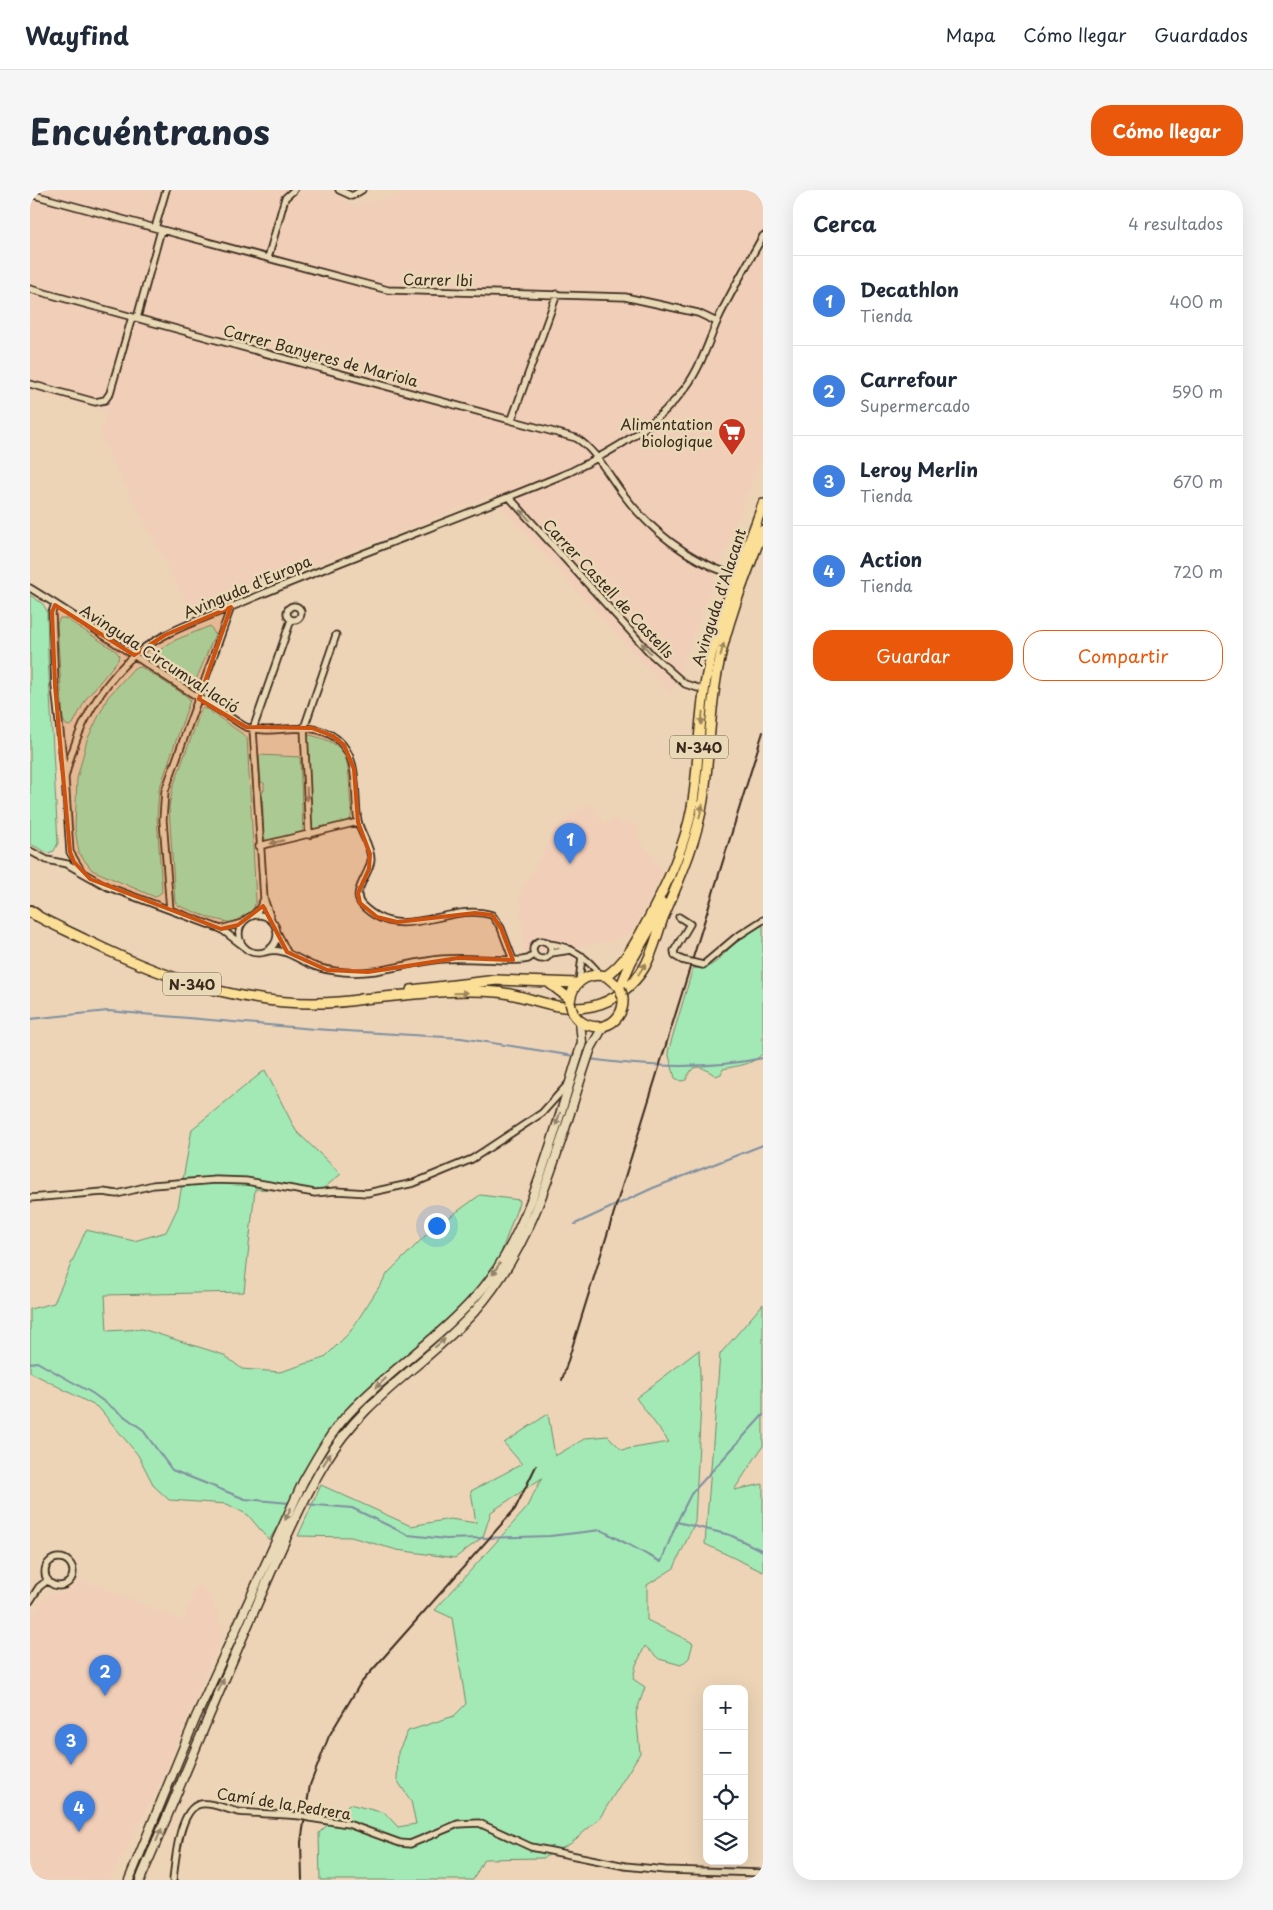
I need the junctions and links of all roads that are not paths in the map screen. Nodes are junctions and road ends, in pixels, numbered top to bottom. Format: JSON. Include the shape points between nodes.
{"nodes":[{"id":1,"x":166,"y":190,"type":"edge"},
{"id":2,"x":294,"y":190,"type":"edge"},
{"id":3,"x":339,"y":190,"type":"edge"},
{"id":4,"x":362,"y":190,"type":"edge"},
{"id":5,"x":30,"y":194,"type":"edge"},
{"id":6,"x":158,"y":229,"type":"junction"},
{"id":7,"x":763,"y":236,"type":"edge"},
{"id":8,"x":268,"y":258,"type":"junction"},
{"id":9,"x":30,"y":289,"type":"edge"},
{"id":10,"x":557,"y":294,"type":"junction"},
{"id":11,"x":135,"y":318,"type":"junction"},
{"id":12,"x":717,"y":322,"type":"junction"},
{"id":13,"x":30,"y":384,"type":"edge"},
{"id":14,"x":512,"y":419,"type":"junction"},
{"id":15,"x":597,"y":459,"type":"junction"},
{"id":16,"x":509,"y":497,"type":"junction"},
{"id":17,"x":763,"y":504,"type":"edge"},
{"id":18,"x":763,"y":530,"type":"edge"},
{"id":19,"x":730,"y":574,"type":"dead end"},
{"id":20,"x":30,"y":588,"type":"edge"},
{"id":21,"x":55,"y":605,"type":"junction"},
{"id":22,"x":230,"y":607,"type":"junction"},
{"id":23,"x":292,"y":620,"type":"dead end"},
{"id":24,"x":336,"y":635,"type":"dead end"},
{"id":25,"x":134,"y":655,"type":"junction"},
{"id":26,"x":698,"y":688,"type":"dead end"},
{"id":27,"x":199,"y":699,"type":"junction"},
{"id":28,"x":253,"y":728,"type":"junction"},
{"id":29,"x":304,"y":728,"type":"junction"},
{"id":30,"x":65,"y":778,"type":"junction"},
{"id":31,"x":358,"y":822,"type":"junction"},
{"id":32,"x":309,"y":835,"type":"junction"},
{"id":33,"x":260,"y":846,"type":"junction"},
{"id":34,"x":30,"y":851,"type":"edge"},
{"id":35,"x":687,"y":857,"type":"junction"},
{"id":36,"x":82,"y":872,"type":"junction"},
{"id":37,"x":264,"y":899,"type":"junction"},
{"id":38,"x":170,"y":910,"type":"junction"},
{"id":39,"x":32,"y":913,"type":"edge"},
{"id":40,"x":250,"y":916,"type":"junction"},
{"id":41,"x":680,"y":917,"type":"dead end"},
{"id":42,"x":763,"y":920,"type":"edge"},
{"id":43,"x":244,"y":922,"type":"junction"},
{"id":44,"x":274,"y":923,"type":"junction"},
{"id":45,"x":221,"y":929,"type":"junction"},
{"id":46,"x":277,"y":931,"type":"junction"},
{"id":47,"x":549,"y":944,"type":"junction"},
{"id":48,"x":242,"y":945,"type":"junction"},
{"id":49,"x":571,"y":950,"type":"junction"},
{"id":50,"x":265,"y":952,"type":"junction"},
{"id":51,"x":287,"y":952,"type":"junction"},
{"id":52,"x":551,"y":953,"type":"junction"},
{"id":53,"x":534,"y":955,"type":"junction"},
{"id":54,"x":582,"y":956,"type":"junction"},
{"id":55,"x":513,"y":960,"type":"junction"},
{"id":56,"x":603,"y":975,"type":"junction"},
{"id":57,"x":578,"y":982,"type":"junction"},
{"id":58,"x":549,"y":983,"type":"junction"},
{"id":59,"x":620,"y":988,"type":"junction"},
{"id":60,"x":360,"y":999,"type":"junction"},
{"id":61,"x":570,"y":1001,"type":"junction"},
{"id":62,"x":580,"y":1022,"type":"junction"},
{"id":63,"x":603,"y":1027,"type":"junction"},
{"id":64,"x":570,"y":1081,"type":"junction"},
{"id":65,"x":30,"y":1198,"type":"edge"},
{"id":66,"x":48,"y":1580,"type":"junction"},
{"id":67,"x":30,"y":1601,"type":"edge"},
{"id":68,"x":142,"y":1850,"type":"junction"},
{"id":69,"x":763,"y":1873,"type":"edge"},
{"id":70,"x":125,"y":1880,"type":"edge"},
{"id":71,"x":129,"y":1880,"type":"edge"},
{"id":72,"x":140,"y":1880,"type":"edge"},
{"id":73,"x":173,"y":1880,"type":"edge"}],
"edges":[{"from":1,"to":6,"type":"street"},
{"from":2,"to":8,"type":"street","via":[[285,198]]},
{"from":3,"to":4,"type":"street","via":[[352,196]]},
{"from":5,"to":6,"type":"street","name":"Carrer Ibi"},
{"from":6,"to":8,"type":"street","name":"Carrer Ibi"},
{"from":6,"to":11,"type":"street"},
{"from":7,"to":12,"type":"street","name":"Avinguda d'Europa"},
{"from":8,"to":10,"type":"street","name":"Carrer Ibi","via":[[388,290]]},
{"from":9,"to":11,"type":"street","name":"Carrer Banyeres de Mariola"},
{"from":10,"to":12,"type":"street","name":"Carrer Ibi","via":[[634,298],[698,312]]},
{"from":10,"to":14,"type":"street"},
{"from":11,"to":13,"type":"street","via":[[105,400],[95,402]]},
{"from":11,"to":14,"type":"street","name":"Carrer Banyeres de Mariola"},
{"from":12,"to":15,"type":"street","name":"Avinguda d'Europa","via":[[686,387],[644,428]]},
{"from":14,"to":15,"type":"street","name":"Carrer Banyeres de Mariola","via":[[576,438]]},
{"from":15,"to":16,"type":"street","name":"Avinguda d'Europa"},
{"from":15,"to":19,"type":"street","name":"Carrer Banyeres de Mariola","via":[[624,496],[656,530],[695,559]]},
{"from":16,"to":22,"type":"street","name":"Avinguda d'Europa"},
{"from":26,"to":16,"type":"street","name":"Carrer Castell de Castells","one_way":true,"via":[[685,684],[651,654]]},
{"from":17,"to":56,"type":"main road","name":"Avinguda d'Alacant","number":"N-340","one_way":true,"via":[[712,653],[704,693],[696,787],[683,843],[673,870],[622,964]]},
{"from":35,"to":18,"type":"main road","name":"Avinguda d'Alacant","number":"N-340","one_way":true,"via":[[703,802],[719,662]]},
{"from":20,"to":21,"type":"street","name":"Avinguda Circumval·lació"},
{"from":21,"to":25,"type":"street","name":"Avinguda Circumval·lació"},
{"from":21,"to":30,"type":"street","via":[[52,612],[55,686]]},
{"from":22,"to":25,"type":"street","name":"Avinguda d'Europa","via":[[165,635]]},
{"from":22,"to":27,"type":"street"},
{"from":23,"to":28,"type":"street"},
{"from":24,"to":29,"type":"street"},
{"from":25,"to":27,"type":"street","name":"Avinguda Circumval·lació"},
{"from":25,"to":30,"type":"street","name":"Avinguda d'Europa","via":[[94,702],[75,741]]},
{"from":27,"to":28,"type":"street","name":"Avinguda Circumval·lació","via":[[240,724]]},
{"from":27,"to":38,"type":"street","via":[[164,800]]},
{"from":28,"to":29,"type":"street","name":"Avinguda Circumval·lació"},
{"from":28,"to":33,"type":"street"},
{"from":29,"to":31,"type":"street","name":"Avinguda Circumval·lació","one_way":true,"via":[[326,733],[344,745],[354,769]]},
{"from":29,"to":32,"type":"street","one_way":true},
{"from":30,"to":36,"type":"street","via":[[70,852]]},
{"from":31,"to":32,"type":"street"},
{"from":31,"to":55,"type":"street","name":"Avinguda Circumval·lació","one_way":true,"via":[[370,847],[371,861],[358,898],[370,912],[386,920],[406,923],[484,913],[497,920]]},
{"from":32,"to":33,"type":"street","one_way":true},
{"from":33,"to":37,"type":"street"},
{"from":34,"to":36,"type":"street"},
{"from":35,"to":59,"type":"main road","name":"Avinguda d'Alacant","number":"N-340"},
{"from":60,"to":35,"type":"main road","name":"Avinguda d'Alacant","number":"N-340","one_way":true,"via":[[494,992],[517,994],[563,1007],[580,1008],[605,1002],[625,990],[644,967]]},
{"from":36,"to":38,"type":"street","via":[[108,887]]},
{"from":37,"to":40,"type":"street"},
{"from":37,"to":44,"type":"street"},
{"from":38,"to":45,"type":"street"},
{"from":39,"to":60,"type":"main road","number":"N-340","via":[[154,972],[207,988],[275,1000]]},
{"from":40,"to":43,"type":"street"},
{"from":40,"to":44,"type":"street","via":[[265,916]]},
{"from":41,"to":42,"type":"street","bridge":true,"via":[[690,924],[674,951],[675,956],[703,965]]},
{"from":43,"to":45,"type":"street"},
{"from":43,"to":48,"type":"street","via":[[239,930]]},
{"from":44,"to":46,"type":"street"},
{"from":45,"to":48,"type":"street"},
{"from":46,"to":50,"type":"street","via":[[273,945]]},
{"from":46,"to":51,"type":"street"},
{"from":47,"to":49,"type":"street"},
{"from":47,"to":52,"type":"street"},
{"from":47,"to":53,"type":"street","via":[[538,942],[533,949]]},
{"from":48,"to":50,"type":"street","via":[[250,951]]},
{"from":49,"to":52,"type":"street"},
{"from":49,"to":54,"type":"street"},
{"from":50,"to":51,"type":"street","via":[[273,949]]},
{"from":51,"to":55,"type":"street","via":[[315,966],[346,972],[381,971],[449,958]]},
{"from":52,"to":53,"type":"street","via":[[544,959]]},
{"from":53,"to":55,"type":"street","via":[[528,959]]},
{"from":54,"to":56,"type":"street"},
{"from":54,"to":57,"type":"street"},
{"from":56,"to":57,"type":"main road","number":"N-340","via":[[588,976]]},
{"from":56,"to":59,"type":"main road"},
{"from":57,"to":58,"type":"main road","number":"N-340"},
{"from":57,"to":61,"type":"main road"},
{"from":58,"to":60,"type":"main road","number":"N-340","via":[[497,980]]},
{"from":58,"to":61,"type":"main road"},
{"from":59,"to":63,"type":"main road","bridge":true,"via":[[623,998],[619,1016]]},
{"from":61,"to":62,"type":"main road","bridge":true},
{"from":62,"to":63,"type":"main road","via":[[591,1027]]},
{"from":62,"to":64,"type":"main road","via":[[581,1046]]},
{"from":72,"to":63,"type":"main road","one_way":true,"via":[[219,1690],[314,1482],[354,1421],[468,1318],[508,1267],[536,1211],[591,1048]]},
{"from":64,"to":65,"type":"street","via":[[542,1113],[472,1159],[414,1183],[367,1193],[315,1193],[246,1181],[216,1180],[153,1185],[117,1194],[103,1192]]},
{"from":64,"to":68,"type":"main road","one_way":true,"via":[[520,1227],[493,1275],[464,1310],[348,1414],[330,1436],[302,1482],[222,1658]]},
{"from":66,"to":66,"type":"street","via":[[54,1585],[65,1585],[73,1575],[71,1566],[65,1560],[52,1561],[46,1568]]},
{"from":66,"to":67,"type":"street"},
{"from":68,"to":70,"type":"street"},
{"from":68,"to":71,"type":"main road"},
{"from":69,"to":73,"type":"street","name":"Camí de la Pedrera","bridge":true,"via":[[626,1866],[531,1847],[479,1823],[458,1824],[410,1844],[400,1844],[348,1824],[238,1811],[210,1804],[190,1810],[181,1828]]}]}
